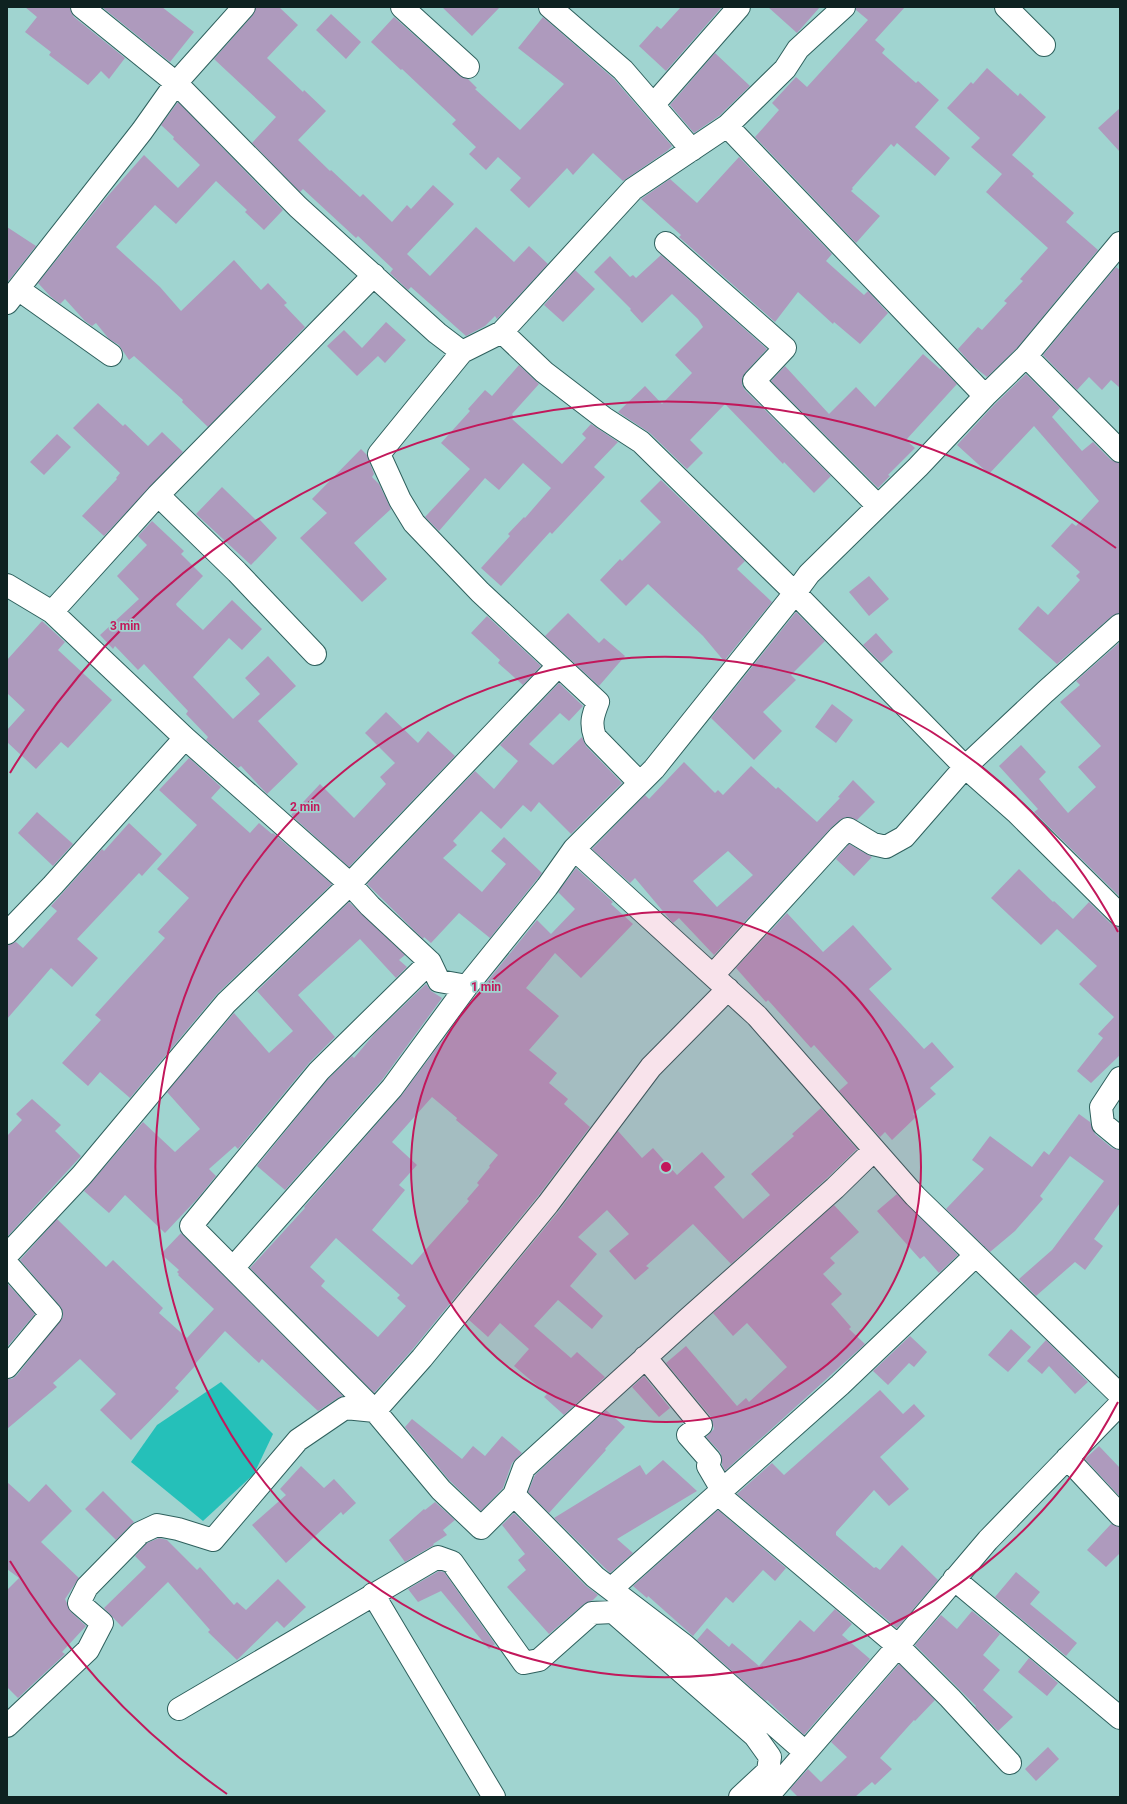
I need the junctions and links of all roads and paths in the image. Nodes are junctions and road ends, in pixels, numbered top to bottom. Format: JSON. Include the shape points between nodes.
{"nodes":[{"id":1,"x":82,"y":7,"type":"edge"},
{"id":2,"x":244,"y":7,"type":"edge"},
{"id":3,"x":402,"y":7,"type":"edge"},
{"id":4,"x":550,"y":7,"type":"edge"},
{"id":5,"x":739,"y":7,"type":"edge"},
{"id":6,"x":844,"y":7,"type":"edge"},
{"id":7,"x":1006,"y":7,"type":"edge"},
{"id":8,"x":1044,"y":45,"type":"dead end"},
{"id":9,"x":468,"y":67,"type":"dead end"},
{"id":10,"x":176,"y":83,"type":"junction"},
{"id":11,"x":654,"y":104,"type":"junction"},
{"id":12,"x":727,"y":126,"type":"junction"},
{"id":13,"x":692,"y":150,"type":"junction"},
{"id":14,"x":666,"y":243,"type":"dead end"},
{"id":15,"x":1120,"y":243,"type":"edge"},
{"id":16,"x":374,"y":275,"type":"junction"},
{"id":17,"x":13,"y":296,"type":"edge"},
{"id":18,"x":502,"y":332,"type":"junction"},
{"id":19,"x":462,"y":352,"type":"junction"},
{"id":20,"x":111,"y":355,"type":"dead end"},
{"id":21,"x":1026,"y":356,"type":"junction"},
{"id":22,"x":985,"y":396,"type":"junction"},
{"id":23,"x":1120,"y":451,"type":"edge"},
{"id":24,"x":158,"y":495,"type":"junction"},
{"id":25,"x":878,"y":506,"type":"junction"},
{"id":26,"x":7,"y":584,"type":"edge"},
{"id":27,"x":795,"y":593,"type":"junction"},
{"id":28,"x":52,"y":612,"type":"junction"},
{"id":29,"x":1120,"y":624,"type":"edge"},
{"id":30,"x":316,"y":654,"type":"dead end"},
{"id":31,"x":558,"y":666,"type":"junction"},
{"id":32,"x":185,"y":738,"type":"junction"},
{"id":33,"x":966,"y":767,"type":"junction"},
{"id":34,"x":640,"y":783,"type":"junction"},
{"id":35,"x":574,"y":849,"type":"junction"},
{"id":36,"x":350,"y":884,"type":"junction"},
{"id":37,"x":1120,"y":915,"type":"edge"},
{"id":38,"x":7,"y":933,"type":"edge"},
{"id":39,"x":430,"y":962,"type":"junction"},
{"id":40,"x":721,"y":982,"type":"junction"},
{"id":41,"x":467,"y":986,"type":"junction"},
{"id":42,"x":1120,"y":1078,"type":"edge"},
{"id":43,"x":1120,"y":1138,"type":"edge"},
{"id":44,"x":874,"y":1150,"type":"junction"},
{"id":45,"x":7,"y":1255,"type":"edge"},
{"id":46,"x":976,"y":1255,"type":"junction"},
{"id":47,"x":7,"y":1264,"type":"edge"},
{"id":48,"x":233,"y":1268,"type":"junction"},
{"id":49,"x":645,"y":1358,"type":"junction"},
{"id":50,"x":7,"y":1367,"type":"edge"},
{"id":51,"x":1120,"y":1395,"type":"edge"},
{"id":52,"x":1120,"y":1404,"type":"edge"},
{"id":53,"x":375,"y":1411,"type":"junction"},
{"id":54,"x":1067,"y":1458,"type":"junction"},
{"id":55,"x":720,"y":1492,"type":"junction"},
{"id":56,"x":514,"y":1495,"type":"junction"},
{"id":57,"x":1120,"y":1515,"type":"edge"},
{"id":58,"x":954,"y":1579,"type":"junction"},
{"id":59,"x":611,"y":1589,"type":"junction"},
{"id":60,"x":373,"y":1594,"type":"junction"},
{"id":61,"x":898,"y":1646,"type":"junction"},
{"id":62,"x":179,"y":1709,"type":"dead end"},
{"id":63,"x":11,"y":1715,"type":"edge"},
{"id":64,"x":1120,"y":1718,"type":"edge"},
{"id":65,"x":805,"y":1752,"type":"junction"},
{"id":66,"x":1010,"y":1763,"type":"dead end"},
{"id":67,"x":494,"y":1797,"type":"edge"},
{"id":68,"x":740,"y":1797,"type":"edge"},
{"id":69,"x":767,"y":1797,"type":"edge"}],
"edges":[{"from":1,"to":10,"type":"street"},
{"from":2,"to":10,"type":"street"},
{"from":3,"to":9,"type":"street"},
{"from":4,"to":11,"type":"street","via":[[623,70]]},
{"from":5,"to":11,"type":"street"},
{"from":6,"to":12,"type":"street","via":[[798,48],[785,69]]},
{"from":7,"to":8,"type":"street"},
{"from":10,"to":16,"type":"street","via":[[298,207]]},
{"from":10,"to":17,"type":"street","via":[[142,131]]},
{"from":11,"to":13,"type":"street"},
{"from":12,"to":13,"type":"street"},
{"from":12,"to":22,"type":"street"},
{"from":13,"to":18,"type":"street","via":[[633,189]]},
{"from":14,"to":25,"type":"street","via":[[785,348],[754,381]]},
{"from":15,"to":21,"type":"street"},
{"from":16,"to":19,"type":"street","via":[[437,333]]},
{"from":16,"to":24,"type":"street"},
{"from":17,"to":20,"type":"street"},
{"from":18,"to":19,"type":"street"},
{"from":18,"to":27,"type":"street","via":[[544,372],[604,418],[641,442]]},
{"from":19,"to":31,"type":"street","via":[[379,454],[400,500],[414,523],[480,592]]},
{"from":21,"to":22,"type":"street"},
{"from":21,"to":23,"type":"street"},
{"from":22,"to":25,"type":"street"},
{"from":24,"to":28,"type":"street"},
{"from":24,"to":30,"type":"street"},
{"from":25,"to":27,"type":"street","via":[[809,574]]},
{"from":26,"to":28,"type":"street"},
{"from":27,"to":33,"type":"street"},
{"from":27,"to":34,"type":"street"},
{"from":28,"to":32,"type":"street"},
{"from":29,"to":33,"type":"street"},
{"from":31,"to":34,"type":"street","via":[[598,702],[592,717],[595,737]]},
{"from":31,"to":36,"type":"street"},
{"from":32,"to":36,"type":"street"},
{"from":32,"to":38,"type":"street"},
{"from":33,"to":37,"type":"street","via":[[1016,812]]},
{"from":33,"to":40,"type":"street","via":[[904,837],[892,844],[886,847],[873,844],[848,829]]},
{"from":34,"to":35,"type":"street"},
{"from":35,"to":40,"type":"street"},
{"from":35,"to":41,"type":"street","via":[[547,887]]},
{"from":36,"to":39,"type":"street"},
{"from":36,"to":45,"type":"street","via":[[226,1003],[82,1175]]},
{"from":39,"to":41,"type":"street","via":[[439,981]]},
{"from":39,"to":48,"type":"street","via":[[320,1071],[190,1226]]},
{"from":40,"to":44,"type":"street","via":[[756,1016]]},
{"from":40,"to":53,"type":"street","via":[[651,1067],[548,1204],[422,1358]]},
{"from":41,"to":48,"type":"street","via":[[392,1088]]},
{"from":42,"to":43,"type":"street","via":[[1101,1107],[1103,1124]]},
{"from":44,"to":46,"type":"street","via":[[915,1196]]},
{"from":44,"to":49,"type":"street"},
{"from":46,"to":51,"type":"street"},
{"from":46,"to":55,"type":"street","via":[[840,1385]]},
{"from":47,"to":50,"type":"street","via":[[51,1314]]},
{"from":48,"to":53,"type":"street"},
{"from":49,"to":55,"type":"street","via":[[701,1425],[688,1435],[710,1460],[708,1466]]},
{"from":49,"to":56,"type":"street","via":[[524,1468]]},
{"from":52,"to":54,"type":"street"},
{"from":53,"to":56,"type":"street","via":[[441,1490],[481,1528]]},
{"from":53,"to":63,"type":"street","via":[[344,1408],[298,1440],[213,1540],[157,1525],[140,1533],[87,1587],[79,1603],[102,1623],[88,1650]]},
{"from":54,"to":57,"type":"street"},
{"from":54,"to":58,"type":"street"},
{"from":55,"to":59,"type":"street"},
{"from":55,"to":61,"type":"street"},
{"from":56,"to":59,"type":"street"},
{"from":58,"to":61,"type":"street"},
{"from":58,"to":64,"type":"street"},
{"from":59,"to":65,"type":"street","via":[[684,1645]]},
{"from":60,"to":62,"type":"street"},
{"from":60,"to":67,"type":"street"},
{"from":60,"to":68,"type":"street","via":[[438,1557],[452,1562],[524,1663],[539,1660],[592,1613],[613,1612],[754,1736],[770,1758],[768,1771]]},
{"from":61,"to":65,"type":"street"},
{"from":61,"to":66,"type":"street"},
{"from":65,"to":69,"type":"street"}]}
